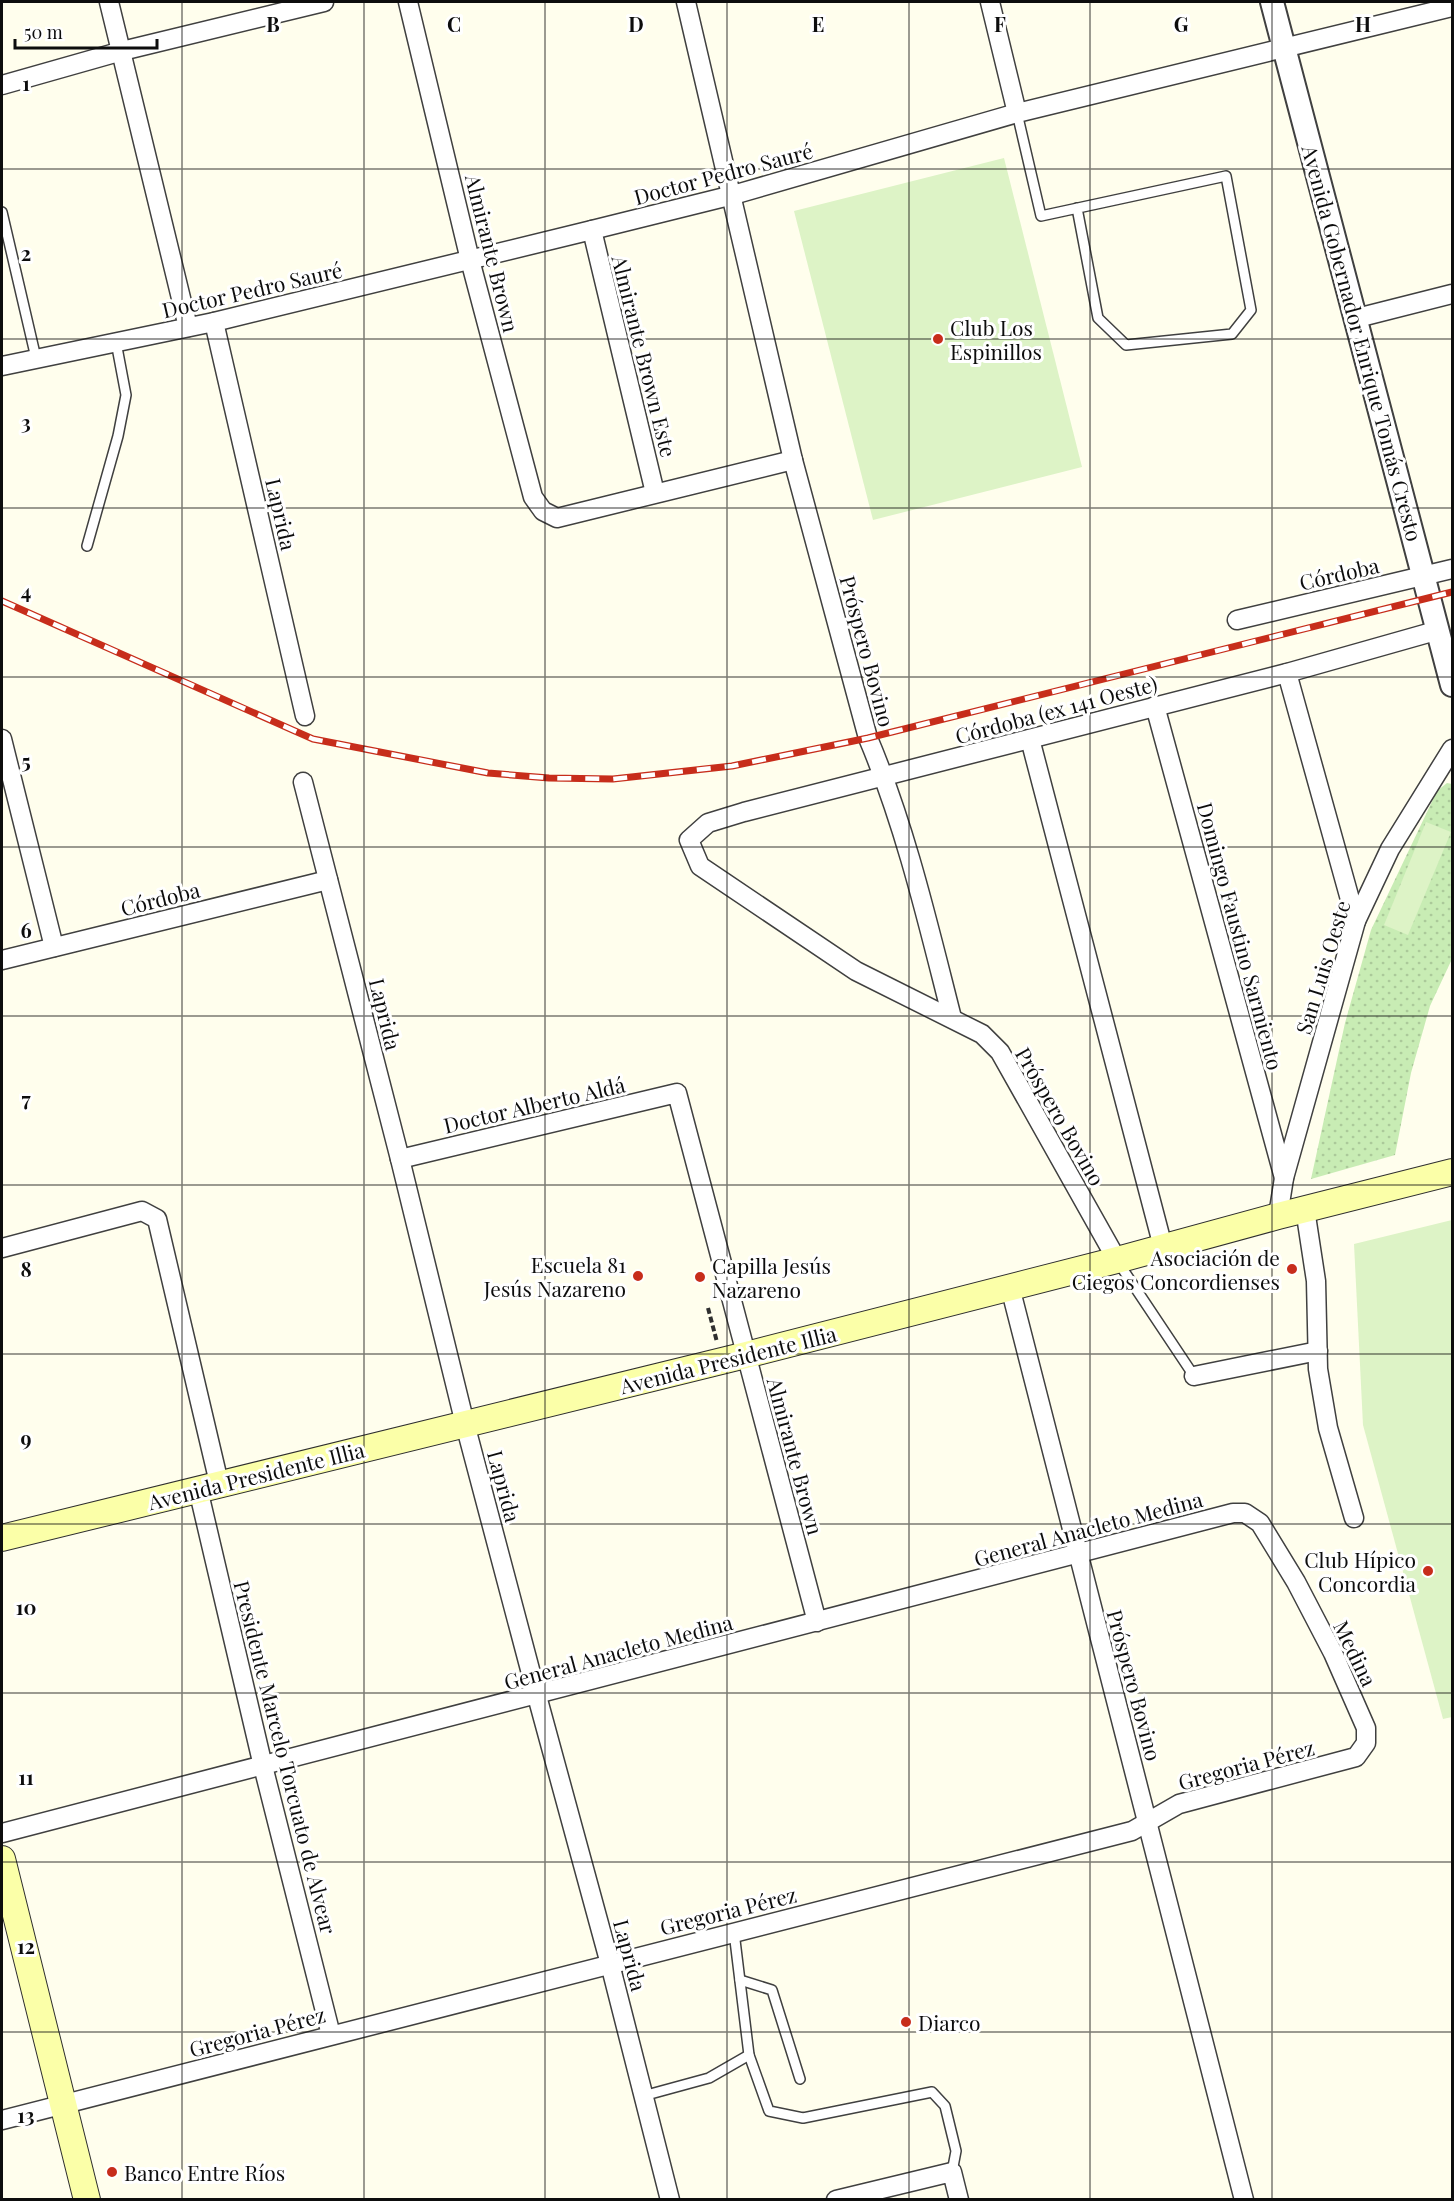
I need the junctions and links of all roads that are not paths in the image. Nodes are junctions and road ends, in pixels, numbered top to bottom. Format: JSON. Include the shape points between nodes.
{"nodes":[{"id":1,"x":109,"y":2,"type":"edge"},
{"id":2,"x":324,"y":2,"type":"edge"},
{"id":3,"x":408,"y":2,"type":"edge"},
{"id":4,"x":686,"y":2,"type":"edge"},
{"id":5,"x":990,"y":2,"type":"edge"},
{"id":6,"x":1272,"y":2,"type":"edge"},
{"id":7,"x":1452,"y":7,"type":"edge"},
{"id":8,"x":1284,"y":48,"type":"junction"},
{"id":9,"x":122,"y":51,"type":"junction"},
{"id":10,"x":2,"y":85,"type":"edge"},
{"id":11,"x":1017,"y":113,"type":"junction"},
{"id":12,"x":733,"y":195,"type":"junction"},
{"id":13,"x":1077,"y":208,"type":"junction"},
{"id":14,"x":2,"y":212,"type":"edge"},
{"id":15,"x":592,"y":230,"type":"junction"},
{"id":16,"x":470,"y":260,"type":"junction"},
{"id":17,"x":1452,"y":294,"type":"edge"},
{"id":18,"x":1357,"y":318,"type":"junction"},
{"id":19,"x":214,"y":322,"type":"junction"},
{"id":20,"x":188,"y":327,"type":"junction"},
{"id":21,"x":116,"y":342,"type":"junction"},
{"id":22,"x":36,"y":358,"type":"junction"},
{"id":23,"x":2,"y":366,"type":"edge"},
{"id":24,"x":793,"y":459,"type":"junction"},
{"id":25,"x":655,"y":493,"type":"junction"},
{"id":26,"x":87,"y":546,"type":"dead end"},
{"id":27,"x":1452,"y":569,"type":"edge"},
{"id":28,"x":1425,"y":576,"type":"junction"},
{"id":29,"x":1236,"y":620,"type":"dead end"},
{"id":30,"x":1439,"y":630,"type":"junction"},
{"id":31,"x":1287,"y":673,"type":"junction"},
{"id":32,"x":1452,"y":685,"type":"edge"},
{"id":33,"x":1155,"y":706,"type":"junction"},
{"id":34,"x":306,"y":716,"type":"dead end"},
{"id":35,"x":2,"y":739,"type":"edge"},
{"id":36,"x":1030,"y":739,"type":"junction"},
{"id":37,"x":1452,"y":749,"type":"edge"},
{"id":38,"x":884,"y":776,"type":"junction"},
{"id":39,"x":303,"y":782,"type":"dead end"},
{"id":40,"x":328,"y":880,"type":"junction"},
{"id":41,"x":1356,"y":921,"type":"junction"},
{"id":42,"x":54,"y":947,"type":"junction"},
{"id":43,"x":2,"y":960,"type":"edge"},
{"id":44,"x":952,"y":1018,"type":"junction"},
{"id":45,"x":677,"y":1092,"type":"joint"},
{"id":46,"x":400,"y":1159,"type":"junction"},
{"id":47,"x":1452,"y":1172,"type":"edge"},
{"id":48,"x":1284,"y":1178,"type":"junction"},
{"id":49,"x":1305,"y":1209,"type":"junction"},
{"id":50,"x":1278,"y":1216,"type":"junction"},
{"id":51,"x":1164,"y":1247,"type":"junction"},
{"id":52,"x":2,"y":1248,"type":"edge"},
{"id":53,"x":1117,"y":1260,"type":"junction"},
{"id":54,"x":1010,"y":1287,"type":"junction"},
{"id":55,"x":1318,"y":1351,"type":"junction"},
{"id":56,"x":734,"y":1358,"type":"junction"},
{"id":57,"x":1194,"y":1376,"type":"joint"},
{"id":58,"x":465,"y":1424,"type":"junction"},
{"id":59,"x":208,"y":1486,"type":"junction"},
{"id":60,"x":1245,"y":1513,"type":"joint"},
{"id":61,"x":1354,"y":1518,"type":"dead end"},
{"id":62,"x":2,"y":1538,"type":"edge"},
{"id":63,"x":1078,"y":1553,"type":"junction"},
{"id":64,"x":817,"y":1622,"type":"junction"},
{"id":65,"x":537,"y":1696,"type":"junction"},
{"id":66,"x":1356,"y":1757,"type":"joint"},
{"id":67,"x":263,"y":1766,"type":"junction"},
{"id":68,"x":1148,"y":1822,"type":"junction"},
{"id":69,"x":2,"y":1833,"type":"edge"},
{"id":70,"x":2,"y":1859,"type":"edge"},
{"id":71,"x":734,"y":1932,"type":"junction"},
{"id":72,"x":610,"y":1964,"type":"junction"},
{"id":73,"x":740,"y":1980,"type":"junction"},
{"id":74,"x":331,"y":2035,"type":"junction"},
{"id":75,"x":749,"y":2055,"type":"junction"},
{"id":76,"x":800,"y":2079,"type":"dead end"},
{"id":77,"x":643,"y":2096,"type":"junction"},
{"id":78,"x":63,"y":2105,"type":"junction"},
{"id":79,"x":2,"y":2120,"type":"edge"},
{"id":80,"x":952,"y":2172,"type":"junction"},
{"id":81,"x":87,"y":2199,"type":"edge"},
{"id":82,"x":669,"y":2199,"type":"edge"},
{"id":83,"x":836,"y":2199,"type":"edge"},
{"id":84,"x":958,"y":2199,"type":"edge"},
{"id":85,"x":1244,"y":2199,"type":"edge"}],
"edges":[{"from":1,"to":9,"type":"street"},
{"from":2,"to":9,"type":"street"},
{"from":3,"to":16,"type":"street","name":"Almirante Brown"},
{"from":4,"to":12,"type":"street","name":"Próspero Bovino"},
{"from":5,"to":11,"type":"street"},
{"from":6,"to":8,"type":"street","name":"Avenida Gobernador Enrique Tomás Cresto"},
{"from":7,"to":8,"type":"street","name":"Doctor Pedro Sauré"},
{"from":8,"to":11,"type":"street","name":"Doctor Pedro Sauré"},
{"from":8,"to":18,"type":"street","name":"Avenida Gobernador Enrique Tomás Cresto"},
{"from":9,"to":10,"type":"street"},
{"from":9,"to":20,"type":"street"},
{"from":11,"to":12,"type":"street","name":"Doctor Pedro Sauré"},
{"from":11,"to":13,"type":"lane","via":[[1041,216]]},
{"from":12,"to":15,"type":"street","name":"Doctor Pedro Sauré"},
{"from":12,"to":24,"type":"street","name":"Próspero Bovino"},
{"from":13,"to":13,"type":"lane","via":[[1226,176],[1251,310],[1232,334],[1126,345],[1098,318]]},
{"from":14,"to":22,"type":"lane"},
{"from":15,"to":16,"type":"street","name":"Doctor Pedro Sauré"},
{"from":15,"to":25,"type":"street","name":"Almirante Brown Este"},
{"from":16,"to":19,"type":"street","name":"Doctor Pedro Sauré"},
{"from":16,"to":25,"type":"street","name":"Almirante Brown","via":[[533,497],[543,511],[557,518]]},
{"from":17,"to":18,"type":"street"},
{"from":18,"to":28,"type":"street","name":"Avenida Gobernador Enrique Tomás Cresto"},
{"from":19,"to":20,"type":"street","name":"Doctor Pedro Sauré"},
{"from":19,"to":34,"type":"street","name":"Laprida"},
{"from":20,"to":21,"type":"street","name":"Doctor Pedro Sauré"},
{"from":21,"to":22,"type":"street","name":"Doctor Pedro Sauré"},
{"from":21,"to":26,"type":"lane","via":[[126,395]]},
{"from":22,"to":23,"type":"street","name":"Doctor Pedro Sauré"},
{"from":24,"to":25,"type":"street"},
{"from":24,"to":38,"type":"street","name":"Próspero Bovino","via":[[868,738]]},
{"from":27,"to":28,"type":"street","name":"Córdoba"},
{"from":28,"to":29,"type":"street","name":"Córdoba"},
{"from":28,"to":30,"type":"street","name":"Avenida Gobernador Enrique Tomás Cresto"},
{"from":30,"to":31,"type":"street","name":"Córdoba (ex 141 Oeste)"},
{"from":30,"to":32,"type":"street","name":"Avenida Gobernador Enrique Tomás Cresto"},
{"from":31,"to":33,"type":"street","name":"Córdoba (ex 141 Oeste)"},
{"from":31,"to":41,"type":"street"},
{"from":33,"to":36,"type":"street","name":"Córdoba (ex 141 Oeste)"},
{"from":33,"to":48,"type":"street","name":"Domingo Faustino Sarmiento"},
{"from":35,"to":42,"type":"street"},
{"from":36,"to":38,"type":"street","name":"Córdoba (ex 141 Oeste)"},
{"from":36,"to":51,"type":"street"},
{"from":37,"to":41,"type":"street","name":"San Luis Oeste","via":[[1390,849]]},
{"from":38,"to":44,"type":"street","name":"Próspero Bovino","via":[[926,914]]},
{"from":38,"to":44,"type":"street","name":"Córdoba (ex 141 Oeste)","via":[[708,823],[689,840],[700,866],[710,873],[856,971]]},
{"from":39,"to":40,"type":"street","name":"Laprida"},
{"from":40,"to":42,"type":"street","name":"Córdoba"},
{"from":40,"to":46,"type":"street","name":"Laprida"},
{"from":41,"to":48,"type":"street","name":"San Luis Oeste"},
{"from":42,"to":43,"type":"street","name":"Córdoba"},
{"from":44,"to":53,"type":"street","name":"Próspero Bovino","via":[[982,1034],[1000,1052]]},
{"from":45,"to":46,"type":"street","name":"Doctor Alberto Aldá"},
{"from":45,"to":56,"type":"street","name":"Almirante Brown"},
{"from":46,"to":58,"type":"street","name":"Laprida"},
{"from":47,"to":49,"type":"main road","name":"Avenida Presidente Illia"},
{"from":48,"to":50,"type":"street","name":"San Luis Oeste"},
{"from":49,"to":50,"type":"main road","name":"Avenida Presidente Illia"},
{"from":49,"to":55,"type":"street","via":[[1316,1281]]},
{"from":50,"to":51,"type":"main road","name":"Avenida Presidente Illia"},
{"from":51,"to":53,"type":"main road","name":"Avenida Presidente Illia"},
{"from":52,"to":59,"type":"street","name":"Presidente Marcelo Torcuato de Alvear","via":[[142,1211],[157,1219]]},
{"from":53,"to":54,"type":"main road","name":"Avenida Presidente Illia"},
{"from":53,"to":57,"type":"lane"},
{"from":54,"to":56,"type":"main road","name":"Avenida Presidente Illia"},
{"from":54,"to":63,"type":"street","name":"Próspero Bovino"},
{"from":55,"to":57,"type":"street"},
{"from":55,"to":61,"type":"street","via":[[1328,1428]]},
{"from":56,"to":58,"type":"main road","name":"Avenida Presidente Illia"},
{"from":56,"to":64,"type":"street","name":"Almirante Brown"},
{"from":58,"to":59,"type":"main road","name":"Avenida Presidente Illia"},
{"from":58,"to":65,"type":"street","name":"Laprida"},
{"from":59,"to":62,"type":"main road","name":"Avenida Presidente Illia"},
{"from":59,"to":67,"type":"street","name":"Presidente Marcelo Torcuato de Alvear"},
{"from":60,"to":63,"type":"street","name":"General Anacleto Medina"},
{"from":60,"to":66,"type":"street","name":"Medina","via":[[1260,1523],[1296,1582],[1342,1672],[1366,1728],[1366,1743]]},
{"from":63,"to":64,"type":"street","name":"General Anacleto Medina"},
{"from":63,"to":68,"type":"street","name":"Próspero Bovino"},
{"from":64,"to":65,"type":"street","name":"General Anacleto Medina"},
{"from":65,"to":67,"type":"street","name":"General Anacleto Medina"},
{"from":65,"to":72,"type":"street","name":"Laprida"},
{"from":66,"to":68,"type":"street","name":"Gregoria Pérez","via":[[1179,1804]]},
{"from":67,"to":69,"type":"street","name":"General Anacleto Medina"},
{"from":67,"to":74,"type":"street","name":"Presidente Marcelo Torcuato de Alvear"},
{"from":68,"to":71,"type":"street","name":"Gregoria Pérez","via":[[1132,1831]]},
{"from":68,"to":85,"type":"street","name":"Próspero Bovino"},
{"from":70,"to":78,"type":"main road"},
{"from":71,"to":72,"type":"street","name":"Gregoria Pérez"},
{"from":71,"to":73,"type":"lane"},
{"from":72,"to":74,"type":"street","name":"Gregoria Pérez"},
{"from":72,"to":77,"type":"street","name":"Laprida"},
{"from":73,"to":75,"type":"lane"},
{"from":73,"to":76,"type":"lane","via":[[772,1990]]},
{"from":74,"to":78,"type":"street","name":"Gregoria Pérez"},
{"from":75,"to":77,"type":"lane","via":[[709,2078]]},
{"from":75,"to":80,"type":"lane","via":[[769,2111],[803,2118],[932,2092],[945,2106],[956,2151]]},
{"from":77,"to":82,"type":"street","name":"Laprida"},
{"from":78,"to":79,"type":"street","name":"Gregoria Pérez"},
{"from":78,"to":81,"type":"main road"},
{"from":80,"to":83,"type":"street"},
{"from":80,"to":84,"type":"street"}]}
